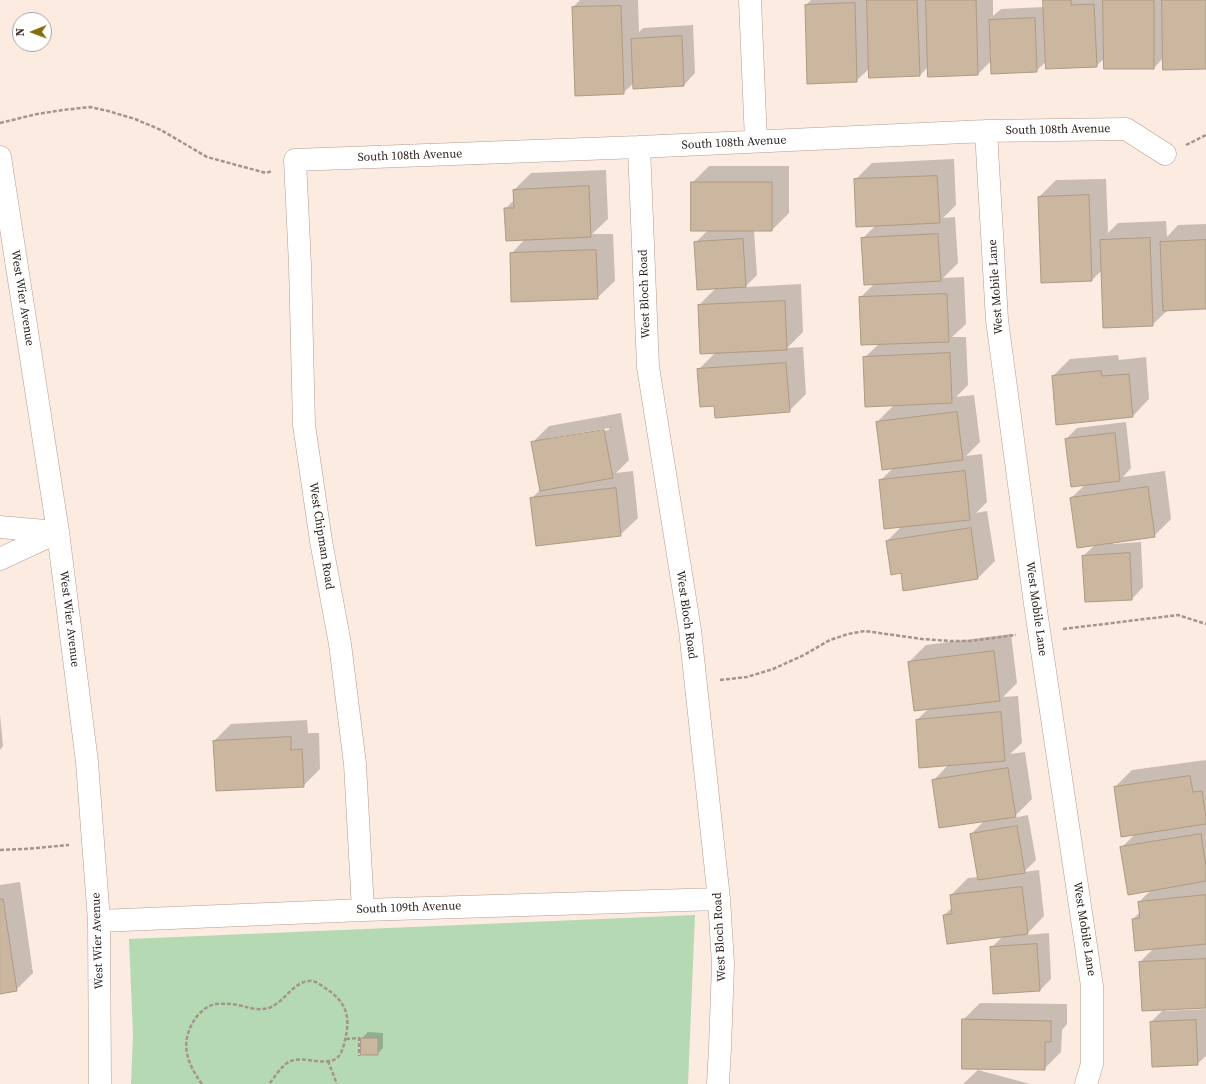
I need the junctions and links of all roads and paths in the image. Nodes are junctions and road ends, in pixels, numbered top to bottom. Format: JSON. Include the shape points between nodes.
{"nodes":[{"id":1,"x":750,"y":0,"type":"edge"},
{"id":2,"x":0,"y":123,"type":"edge"},
{"id":3,"x":986,"y":131,"type":"junction"},
{"id":4,"x":756,"y":142,"type":"junction"},
{"id":5,"x":639,"y":148,"type":"junction"},
{"id":6,"x":1165,"y":154,"type":"dead end"},
{"id":7,"x":0,"y":157,"type":"edge"},
{"id":8,"x":296,"y":160,"type":"junction"},
{"id":9,"x":0,"y":527,"type":"edge"},
{"id":10,"x":58,"y":532,"type":"junction"},
{"id":11,"x":0,"y":559,"type":"edge"},
{"id":12,"x":1206,"y":624,"type":"edge"},
{"id":13,"x":1039,"y":633,"type":"junction"},
{"id":14,"x":695,"y":682,"type":"junction"},
{"id":15,"x":93,"y":843,"type":"junction"},
{"id":16,"x":0,"y":850,"type":"edge"},
{"id":17,"x":719,"y":899,"type":"junction"},
{"id":18,"x":363,"y":910,"type":"junction"},
{"id":19,"x":99,"y":921,"type":"junction"},
{"id":20,"x":346,"y":1038,"type":"junction"},
{"id":21,"x":359,"y":1056,"type":"dead end"},
{"id":22,"x":328,"y":1062,"type":"junction"},
{"id":23,"x":100,"y":1084,"type":"edge"},
{"id":24,"x":202,"y":1084,"type":"edge"},
{"id":25,"x":269,"y":1084,"type":"edge"},
{"id":26,"x":337,"y":1084,"type":"edge"},
{"id":27,"x":718,"y":1084,"type":"edge"},
{"id":28,"x":1086,"y":1084,"type":"edge"}],
"edges":[{"from":1,"to":4,"type":"street"},
{"from":2,"to":8,"type":"path","via":[[37,114],[90,107],[135,119],[161,130],[207,157],[266,173]]},
{"from":3,"to":4,"type":"street","name":"South 108th Avenue"},
{"from":3,"to":6,"type":"street","name":"South 108th Avenue","via":[[1126,129]]},
{"from":3,"to":13,"type":"street","name":"West Mobile Lane","via":[[997,320]]},
{"from":4,"to":5,"type":"street","name":"South 108th Avenue"},
{"from":5,"to":8,"type":"street","name":"South 108th Avenue"},
{"from":5,"to":14,"type":"street","name":"West Bloch Road","via":[[648,367],[690,630]]},
{"from":7,"to":10,"type":"street","name":"West Wier Avenue"},
{"from":8,"to":18,"type":"street","name":"West Chipman Road","via":[[304,426],[340,644],[355,764]]},
{"from":9,"to":10,"type":"street"},
{"from":10,"to":11,"type":"street"},
{"from":10,"to":15,"type":"street","name":"West Wier Avenue","via":[[87,762]]},
{"from":12,"to":13,"type":"path","via":[[1178,615]]},
{"from":13,"to":14,"type":"path","via":[[950,641],[865,631],[830,640],[773,669],[747,677]]},
{"from":13,"to":28,"type":"street","name":"West Mobile Lane","via":[[1092,986],[1092,1064]]},
{"from":14,"to":17,"type":"street","name":"West Bloch Road"},
{"from":15,"to":16,"type":"path"},
{"from":15,"to":19,"type":"street","name":"West Wier Avenue"},
{"from":17,"to":18,"type":"street","name":"South 109th Avenue"},
{"from":17,"to":27,"type":"street","name":"West Bloch Road","via":[[723,964]]},
{"from":18,"to":19,"type":"street","name":"South 109th Avenue"},
{"from":19,"to":23,"type":"street","name":"West Wier Avenue"},
{"from":20,"to":21,"type":"path","via":[[359,1038]]},
{"from":20,"to":22,"type":"path","via":[[339,1056]]},
{"from":20,"to":24,"type":"path","via":[[346,1009],[331,991],[314,982],[304,982],[264,1009],[236,1004],[214,1004],[203,1010],[186,1037],[187,1053]]},
{"from":22,"to":25,"type":"path","via":[[298,1059],[288,1062]]},
{"from":22,"to":26,"type":"path"}]}
